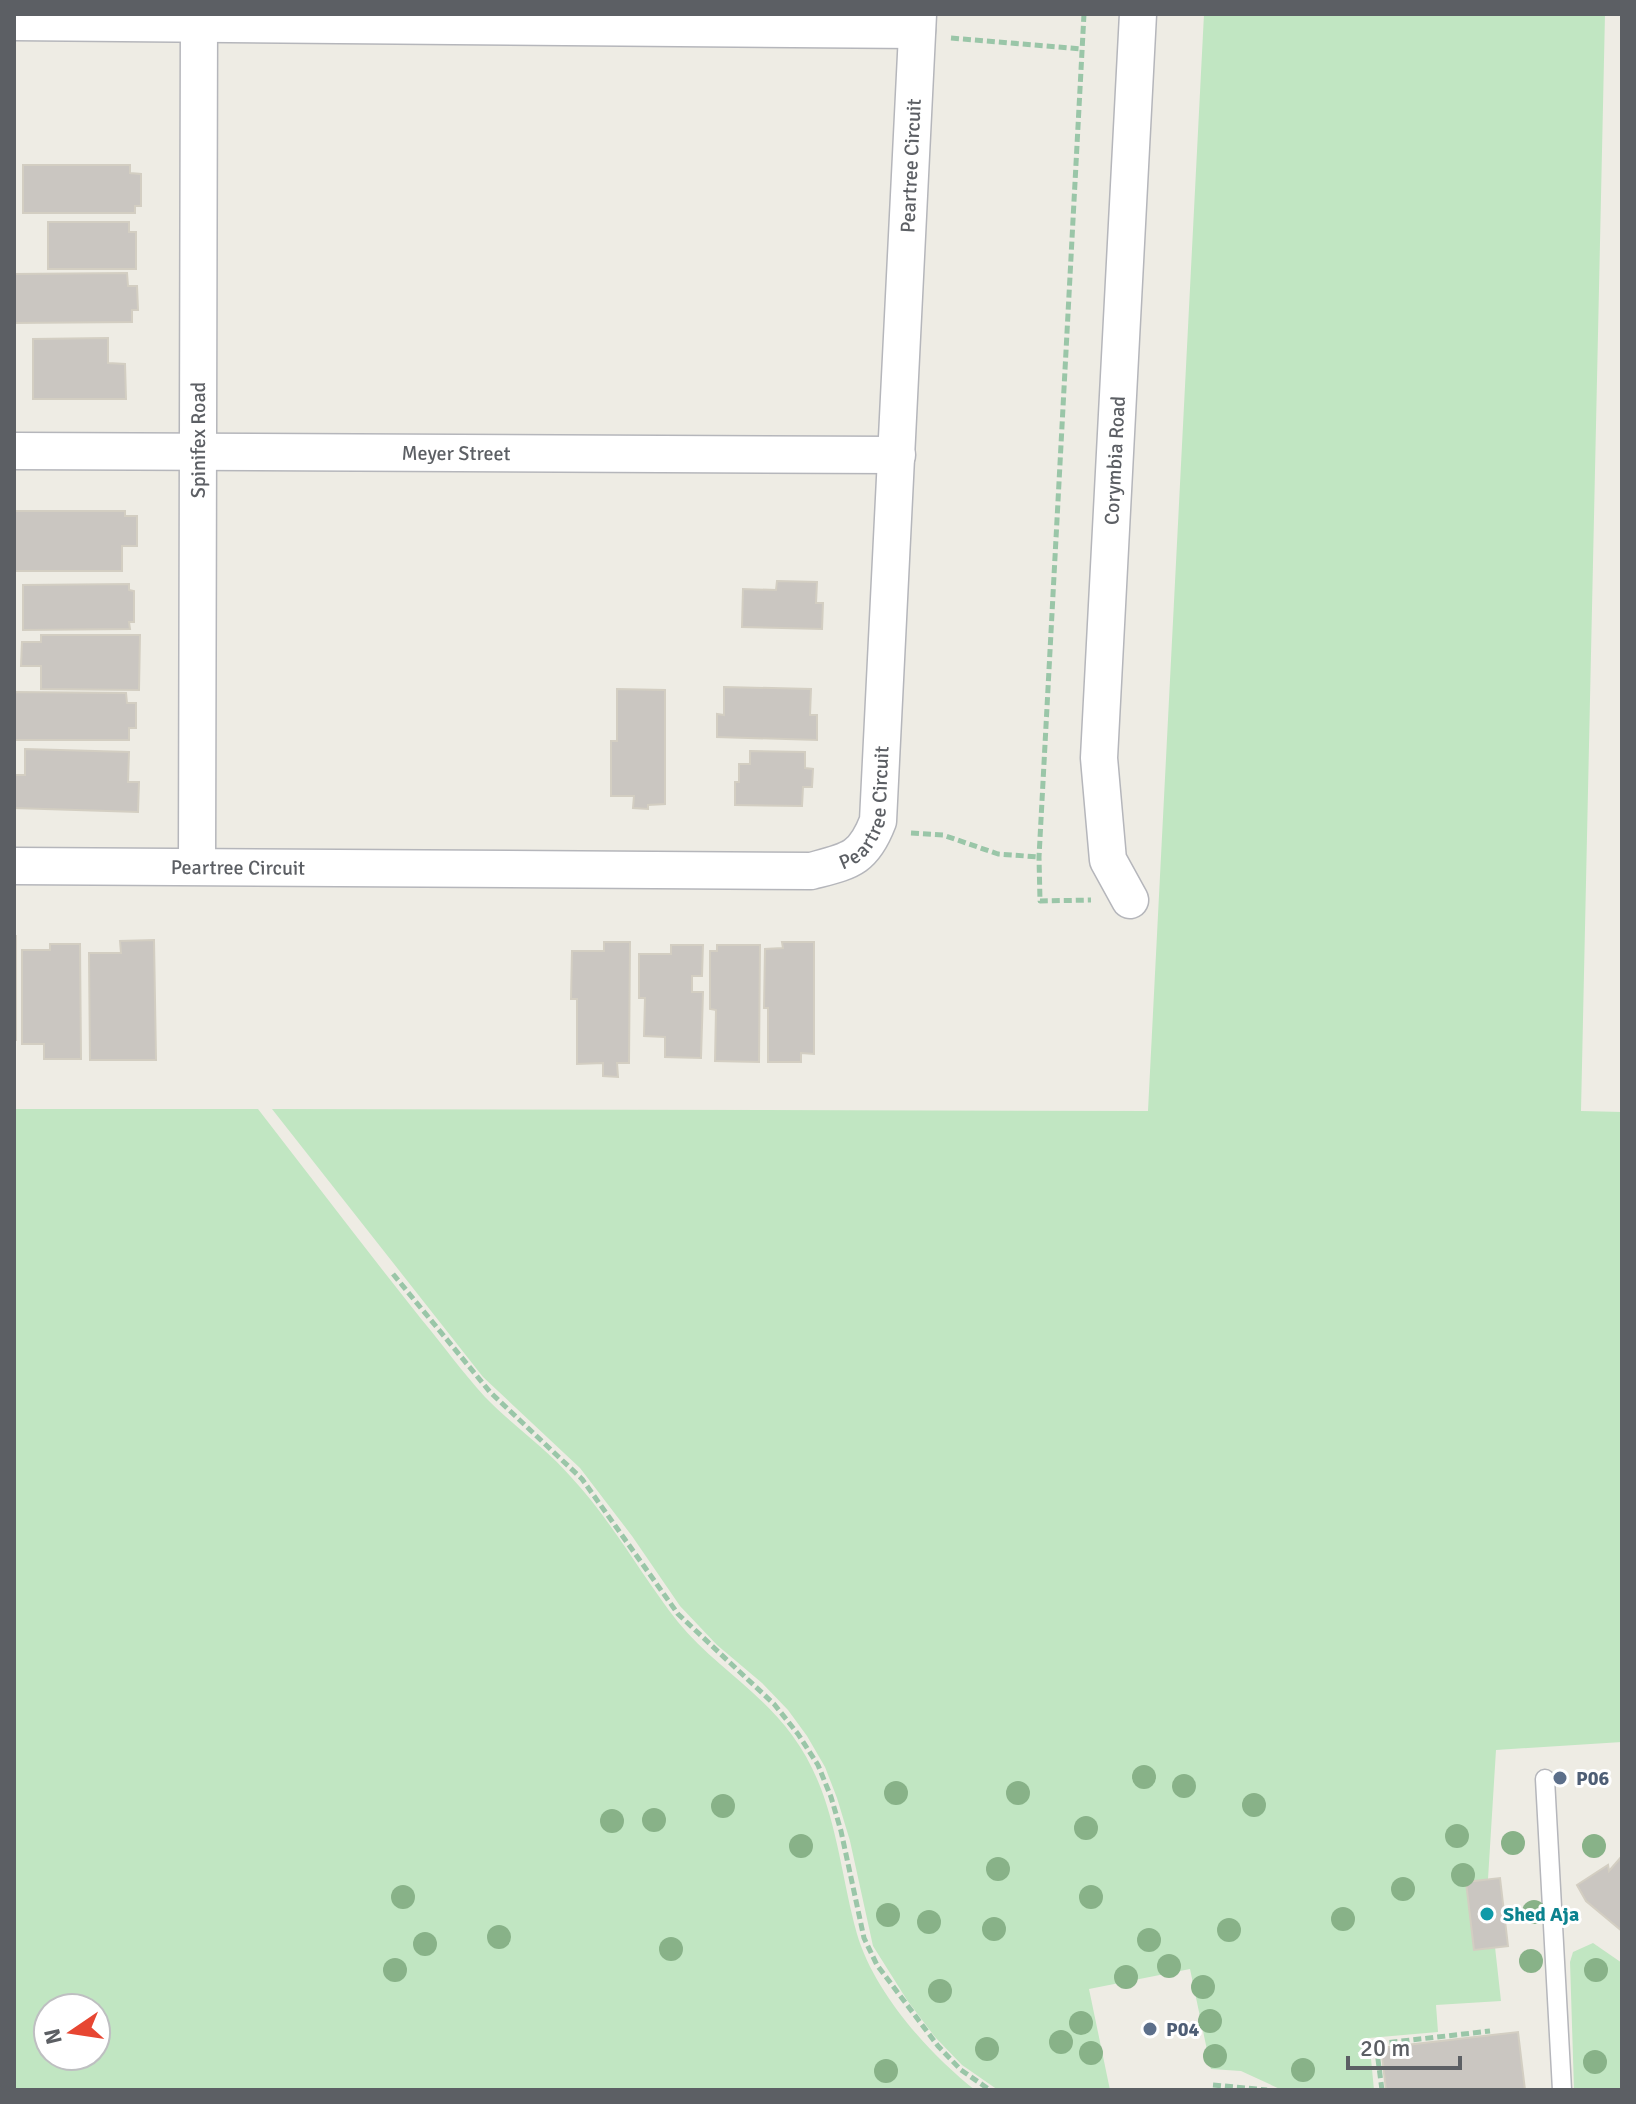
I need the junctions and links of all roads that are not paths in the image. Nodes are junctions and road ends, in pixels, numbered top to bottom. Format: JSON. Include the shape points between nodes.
{"nodes":[{"id":1,"x":1138,"y":14,"type":"edge"},
{"id":2,"x":199,"y":19,"type":"edge"},
{"id":3,"x":14,"y":22,"type":"edge"},
{"id":4,"x":918,"y":22,"type":"edge"},
{"id":5,"x":14,"y":451,"type":"edge"},
{"id":6,"x":199,"y":452,"type":"junction"},
{"id":7,"x":897,"y":455,"type":"junction"},
{"id":8,"x":14,"y":866,"type":"edge"},
{"id":9,"x":197,"y":866,"type":"junction"},
{"id":10,"x":1130,"y":900,"type":"dead end"},
{"id":11,"x":1545,"y":1779,"type":"dead end"},
{"id":12,"x":1562,"y":2090,"type":"edge"}],
"edges":[{"from":1,"to":10,"type":"street","name":"Corymbia Road","via":[[1099,758],[1108,860]]},
{"from":2,"to":3,"type":"street"},
{"from":2,"to":4,"type":"street"},
{"from":2,"to":6,"type":"street","name":"Spinifex Road"},
{"from":4,"to":7,"type":"street","name":"Peartree Circuit"},
{"from":5,"to":6,"type":"street","name":"Meyer Street"},
{"from":6,"to":7,"type":"street","name":"Meyer Street"},
{"from":6,"to":9,"type":"street","name":"Spinifex Road"},
{"from":7,"to":9,"type":"street","name":"Peartree Circuit","via":[[878,821],[868,845],[846,862],[811,871],[771,872]]},
{"from":8,"to":9,"type":"street","name":"Peartree Circuit"},
{"from":11,"to":12,"type":"lane"}]}
